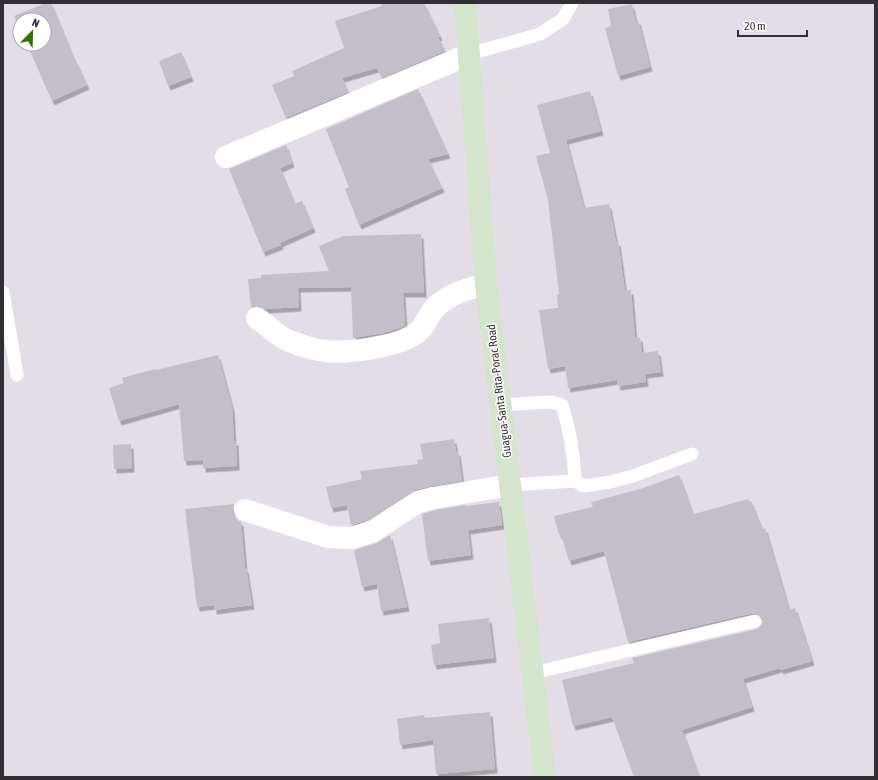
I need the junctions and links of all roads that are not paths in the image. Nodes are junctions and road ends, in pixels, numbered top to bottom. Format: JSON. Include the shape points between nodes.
{"nodes":[{"id":1,"x":465,"y":3,"type":"edge"},
{"id":2,"x":572,"y":3,"type":"edge"},
{"id":3,"x":470,"y":54,"type":"junction"},
{"id":4,"x":226,"y":157,"type":"dead end"},
{"id":5,"x":486,"y":284,"type":"junction"},
{"id":6,"x":3,"y":292,"type":"edge"},
{"id":7,"x":257,"y":318,"type":"dead end"},
{"id":8,"x":17,"y":375,"type":"dead end"},
{"id":9,"x":501,"y":405,"type":"junction"},
{"id":10,"x":692,"y":454,"type":"dead end"},
{"id":11,"x":575,"y":480,"type":"junction"},
{"id":12,"x":510,"y":485,"type":"junction"},
{"id":13,"x":245,"y":510,"type":"dead end"},
{"id":14,"x":755,"y":621,"type":"dead end"},
{"id":15,"x":533,"y":673,"type":"junction"},
{"id":16,"x":546,"y":777,"type":"edge"}],
"edges":[{"from":1,"to":3,"type":"main road","name":"Guagua-Santa Rita-Porac Road"},
{"from":2,"to":3,"type":"lane","via":[[563,19],[540,34]]},
{"from":3,"to":4,"type":"street"},
{"from":3,"to":5,"type":"main road","name":"Guagua-Santa Rita-Porac Road"},
{"from":5,"to":7,"type":"street","via":[[446,299],[434,308],[419,331],[396,344],[373,348],[347,351],[320,350],[286,339]]},
{"from":5,"to":9,"type":"main road","name":"Guagua-Santa Rita-Porac Road"},
{"from":6,"to":8,"type":"lane"},
{"from":9,"to":11,"type":"lane","via":[[552,402],[562,405]]},
{"from":9,"to":12,"type":"main road","name":"Guagua-Santa Rita-Porac Road"},
{"from":10,"to":11,"type":"lane","via":[[610,482],[584,486]]},
{"from":11,"to":12,"type":"lane"},
{"from":12,"to":13,"type":"street","via":[[418,502],[373,531],[352,538],[328,537]]},
{"from":12,"to":15,"type":"main road","name":"Guagua-Santa Rita-Porac Road"},
{"from":14,"to":15,"type":"lane"},
{"from":15,"to":16,"type":"main road","name":"Guagua-Santa Rita-Porac Road"}]}
